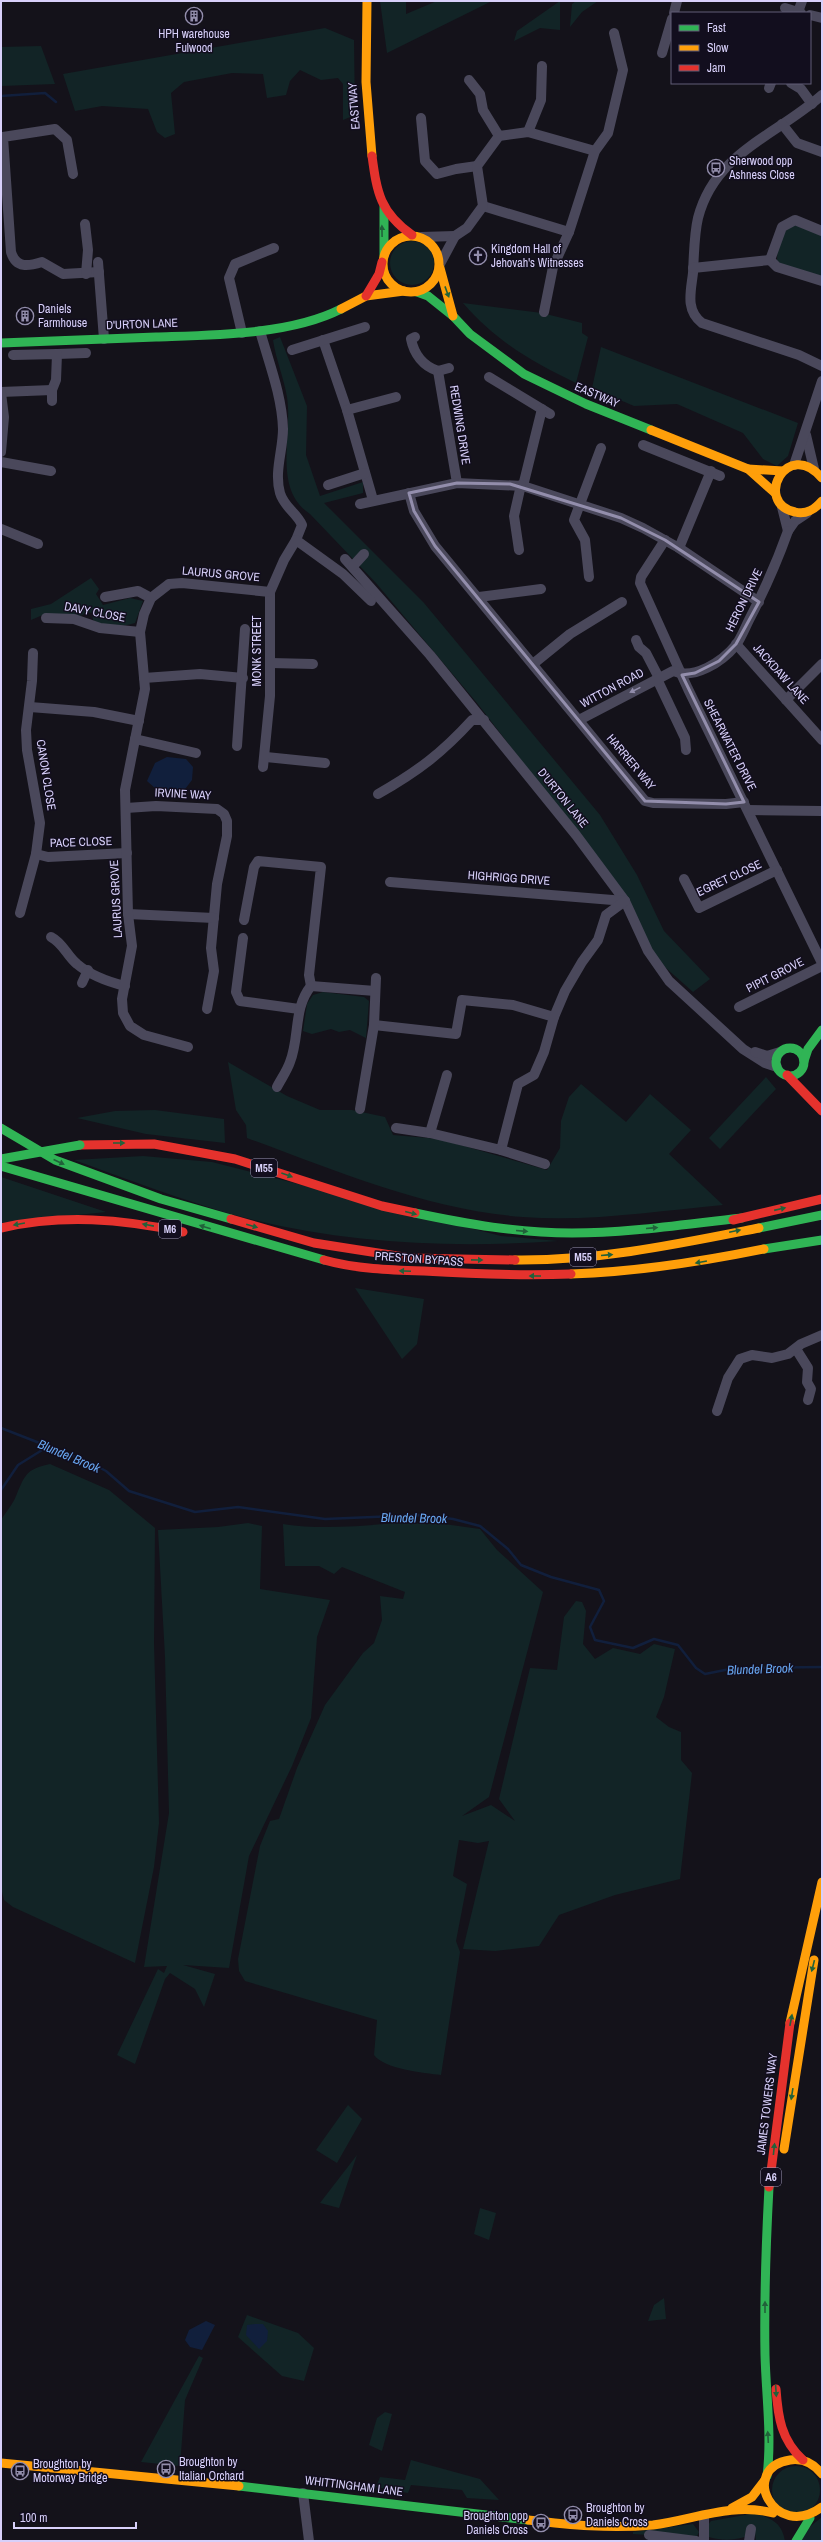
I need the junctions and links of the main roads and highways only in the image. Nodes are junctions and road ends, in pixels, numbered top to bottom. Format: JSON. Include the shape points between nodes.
{"nodes":[{"id":1,"x":366,"y":1,"type":"edge"},
{"id":2,"x":384,"y":207,"type":"junction"},
{"id":3,"x":417,"y":236,"type":"junction"},
{"id":4,"x":383,"y":258,"type":"junction"},
{"id":5,"x":440,"y":266,"type":"junction"},
{"id":6,"x":404,"y":291,"type":"junction"},
{"id":7,"x":417,"y":292,"type":"junction"},
{"id":8,"x":366,"y":296,"type":"junction"},
{"id":9,"x":453,"y":316,"type":"junction"},
{"id":10,"x":1,"y":343,"type":"edge"},
{"id":11,"x":748,"y":469,"type":"junction"},
{"id":12,"x":782,"y":471,"type":"junction"},
{"id":13,"x":822,"y":478,"type":"edge"},
{"id":14,"x":775,"y":493,"type":"junction"},
{"id":15,"x":821,"y":505,"type":"edge"},
{"id":16,"x":819,"y":1033,"type":"edge"},
{"id":17,"x":784,"y":1050,"type":"junction"},
{"id":18,"x":803,"y":1065,"type":"junction"},
{"id":19,"x":787,"y":1075,"type":"junction"},
{"id":20,"x":814,"y":1104,"type":"junction"},
{"id":21,"x":822,"y":1111,"type":"edge"},
{"id":22,"x":1,"y":1128,"type":"edge"},
{"id":23,"x":1,"y":1159,"type":"edge"},
{"id":24,"x":1,"y":1166,"type":"edge"},
{"id":25,"x":822,"y":1199,"type":"edge"},
{"id":26,"x":822,"y":1215,"type":"edge"},
{"id":27,"x":742,"y":1218,"type":"junction"},
{"id":28,"x":1,"y":1228,"type":"edge"},
{"id":29,"x":822,"y":1230,"type":"edge"},
{"id":30,"x":191,"y":1234,"type":"dead end"},
{"id":31,"x":633,"y":1240,"type":"dead end"},
{"id":32,"x":822,"y":1240,"type":"edge"},
{"id":33,"x":249,"y":1248,"type":"dead end"},
{"id":34,"x":571,"y":1248,"type":"dead end"},
{"id":35,"x":766,"y":1248,"type":"junction"},
{"id":36,"x":341,"y":1249,"type":"junction"},
{"id":37,"x":337,"y":1264,"type":"junction"},
{"id":38,"x":822,"y":1882,"type":"edge"},
{"id":39,"x":819,"y":1942,"type":"dead end"},
{"id":40,"x":779,"y":2187,"type":"dead end"},
{"id":41,"x":778,"y":2210,"type":"dead end"},
{"id":42,"x":803,"y":2460,"type":"junction"},
{"id":43,"x":1,"y":2463,"type":"edge"},
{"id":44,"x":822,"y":2474,"type":"edge"},
{"id":45,"x":766,"y":2478,"type":"junction"},
{"id":46,"x":724,"y":2511,"type":"junction"},
{"id":47,"x":818,"y":2513,"type":"edge"},
{"id":48,"x":783,"y":2526,"type":"edge"},
{"id":49,"x":796,"y":2541,"type":"edge"}],
"edges":[{"from":1,"to":2,"type":"main road","name":"EASTWAY","via":[[364,65],[367,124],[377,187]]},
{"from":2,"to":3,"type":"main road","name":"EASTWAY","via":[[398,223]]},
{"from":4,"to":2,"type":"main road","name":"EASTWAY","one_way":true},
{"from":3,"to":4,"type":"main road","via":[[395,240]]},
{"from":3,"to":5,"type":"main road","via":[[435,247]]},
{"from":4,"to":6,"type":"main road","via":[[386,277]]},
{"from":4,"to":8,"type":"main road","via":[[379,274]]},
{"from":5,"to":7,"type":"main road","via":[[430,286]]},
{"from":5,"to":9,"type":"main road","name":"EASTWAY","one_way":true},
{"from":6,"to":7,"type":"main road"},
{"from":6,"to":8,"type":"main road","name":"D'URTON LANE"},
{"from":7,"to":9,"type":"main road","name":"EASTWAY","via":[[428,296]]},
{"from":8,"to":10,"type":"main road","name":"D'URTON LANE","via":[[337,311],[282,328],[260,331]]},
{"from":9,"to":11,"type":"main road","name":"EASTWAY","via":[[470,334],[524,374],[586,404]]},
{"from":11,"to":12,"type":"main road","name":"EASTWAY"},
{"from":11,"to":14,"type":"main road","name":"EASTWAY"},
{"from":12,"to":13,"type":"main road","name":"EASTWAY","via":[[794,465],[808,465]]},
{"from":12,"to":14,"type":"main road"},
{"from":14,"to":15,"type":"main road","name":"EASTWAY","via":[[782,506],[792,513],[807,513]]},
{"from":16,"to":17,"type":"main road"},
{"from":16,"to":18,"type":"main road"},
{"from":17,"to":18,"type":"main road","via":[[798,1051]]},
{"from":17,"to":19,"type":"main road","via":[[777,1059],[777,1066]]},
{"from":18,"to":19,"type":"main road","via":[[797,1074]]},
{"from":18,"to":20,"type":"main road","via":[[803,1079]]},
{"from":19,"to":20,"type":"main road"},
{"from":20,"to":21,"type":"main road"},
{"from":22,"to":36,"type":"main road","number":"M55","one_way":true,"via":[[55,1160],[108,1182],[228,1219]]},
{"from":23,"to":27,"type":"main road","number":"M55","one_way":true,"bridge":true,"via":[[80,1145],[154,1144],[235,1159],[382,1206],[482,1227],[571,1233],[617,1231]]},
{"from":37,"to":24,"type":"main road","name":"PRESTON BYPASS","number":"M55","one_way":true},
{"from":27,"to":25,"type":"main road","number":"M55","one_way":true},
{"from":36,"to":26,"type":"main road","number":"M55","one_way":true,"via":[[410,1258],[482,1261],[545,1259],[671,1247],[736,1231]]},
{"from":27,"to":31,"type":"main road","number":"M55","via":[[680,1234]]},
{"from":30,"to":28,"type":"main road","number":"M6","one_way":true,"via":[[138,1223],[93,1218],[52,1219]]},
{"from":29,"to":35,"type":"main road","number":"M55"},
{"from":32,"to":35,"type":"main road","number":"M55"},
{"from":33,"to":37,"type":"main road"},
{"from":34,"to":36,"type":"main road","number":"M55","via":[[464,1253]]},
{"from":35,"to":37,"type":"main road","name":"PRESTON BYPASS","number":"M55","one_way":true,"via":[[668,1267],[574,1276],[397,1270]]},
{"from":45,"to":38,"type":"main road","name":"JAMES TOWERS WAY","number":"A6","one_way":true,"via":[[770,2458],[765,2355],[765,2271],[769,2188],[790,2024]]},
{"from":39,"to":40,"type":"main road","name":"JAMES TOWERS WAY","number":"A6","one_way":true,"via":[[810,1977]]},
{"from":41,"to":42,"type":"main road","one_way":true,"via":[[774,2279],[775,2369],[779,2422],[786,2444]]},
{"from":42,"to":44,"type":"main road","via":[[816,2466]]},
{"from":42,"to":45,"type":"main road","name":"WHITTINGHAM LANE","via":[[787,2460],[780,2463]]},
{"from":43,"to":46,"type":"main road","name":"WHITTINGHAM LANE","via":[[303,2493],[591,2527],[650,2525]]},
{"from":45,"to":46,"type":"main road","name":"WHITTINGHAM LANE","via":[[752,2497]]},
{"from":45,"to":48,"type":"main road","name":"JAMES TOWERS WAY","via":[[765,2498]]},
{"from":46,"to":48,"type":"main road","name":"WHITTINGHAM LANE","via":[[757,2509]]},
{"from":47,"to":48,"type":"main road","name":"WHITTINGHAM LANE"},
{"from":47,"to":49,"type":"main road"}]}
